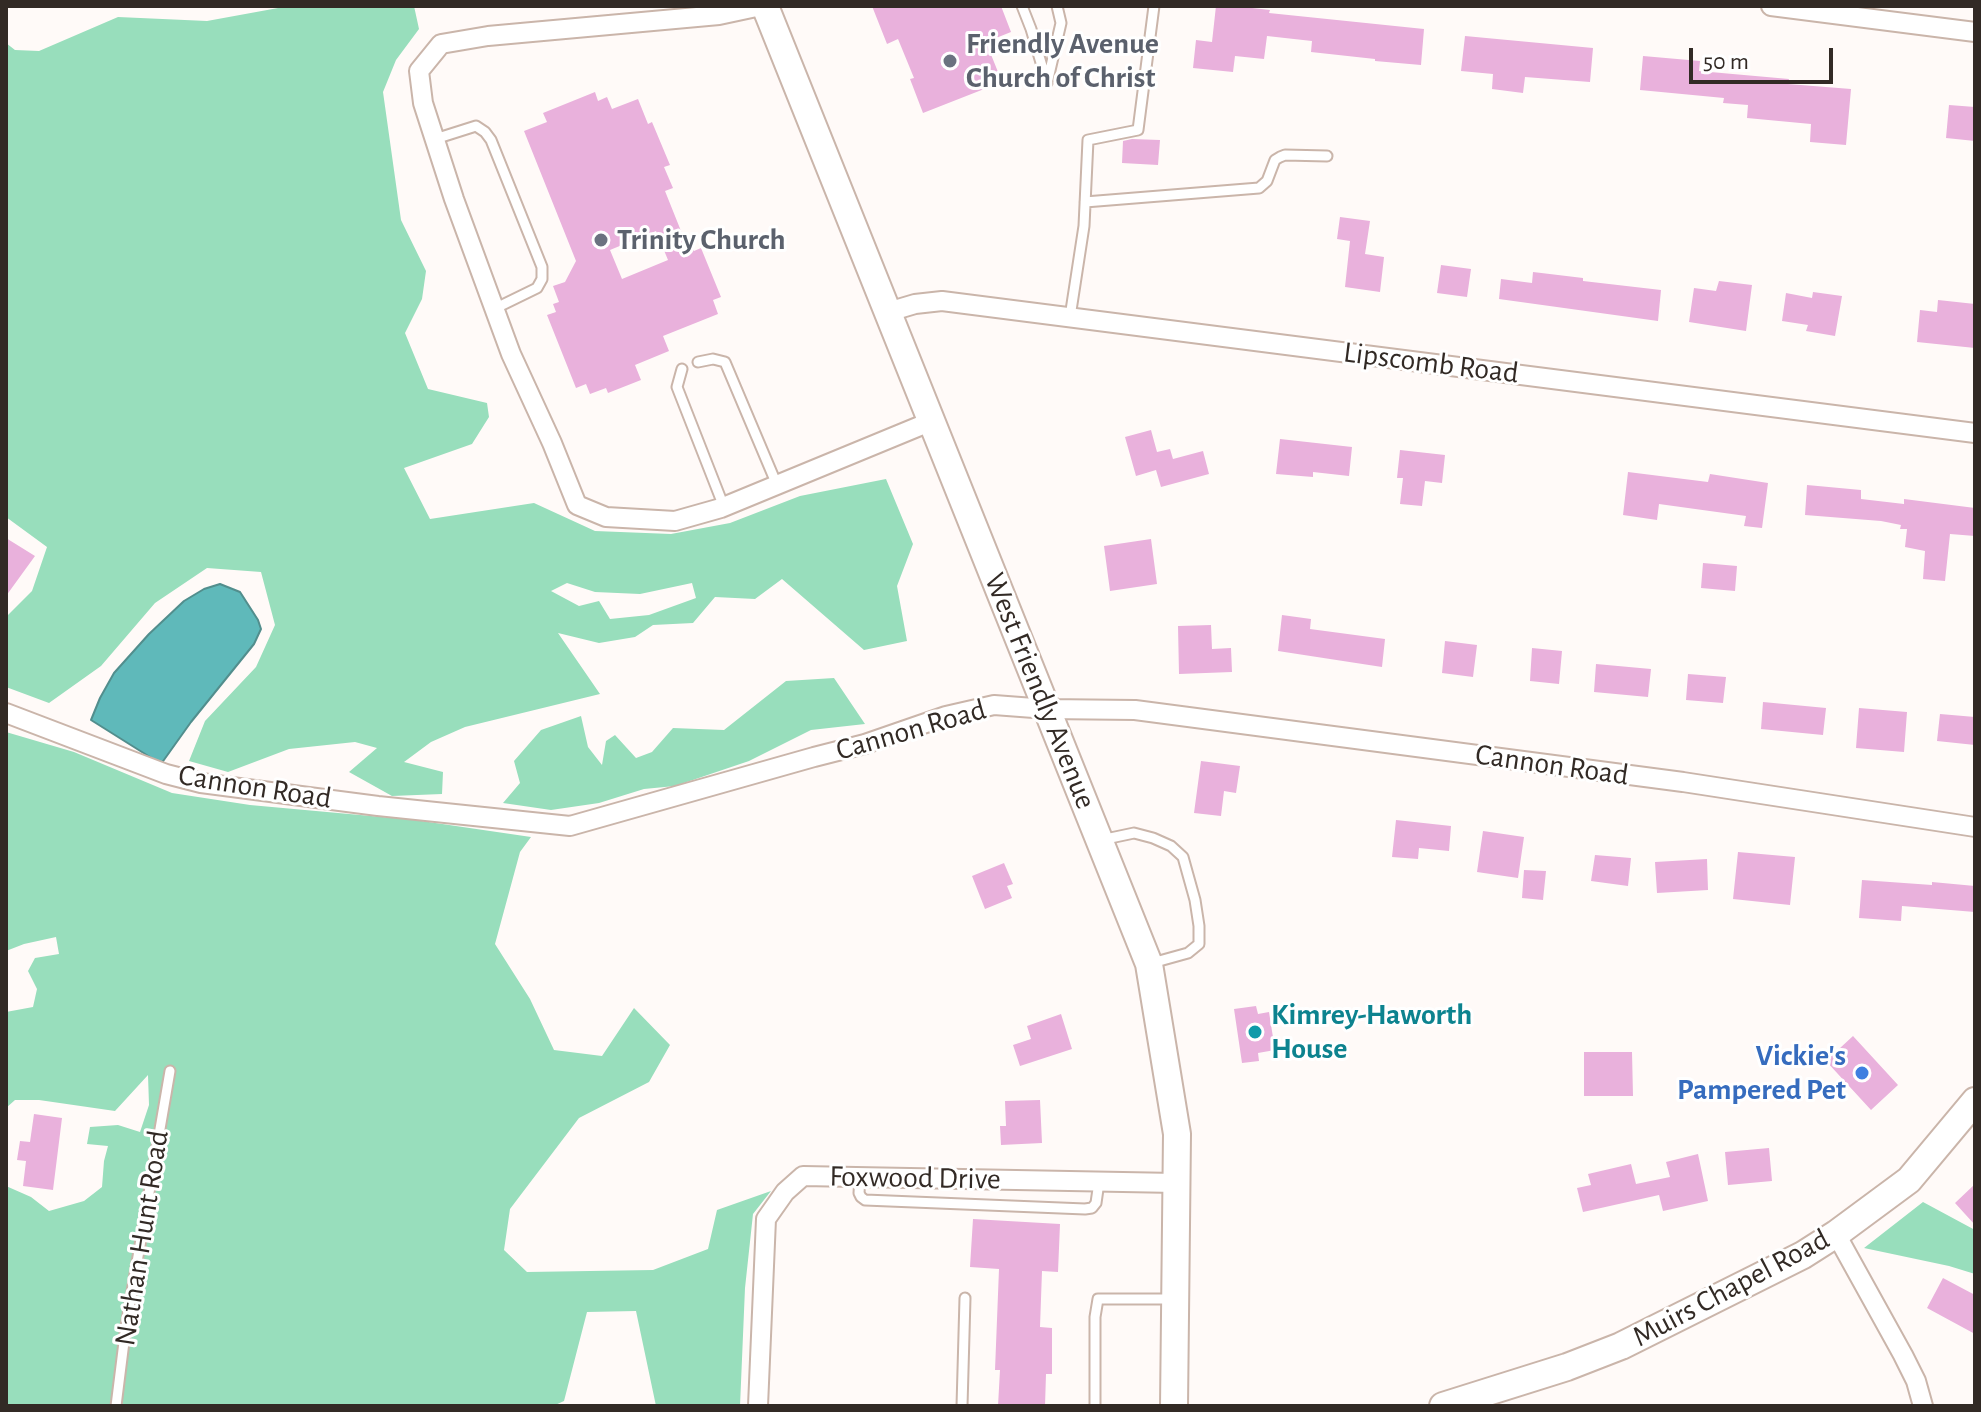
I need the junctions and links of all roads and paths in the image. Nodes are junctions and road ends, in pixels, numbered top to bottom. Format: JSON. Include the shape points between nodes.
{"nodes":[{"id":1,"x":763,"y":6,"type":"edge"},
{"id":2,"x":1022,"y":6,"type":"edge"},
{"id":3,"x":1057,"y":6,"type":"edge"},
{"id":4,"x":1154,"y":6,"type":"edge"},
{"id":5,"x":1771,"y":6,"type":"edge"},
{"id":6,"x":1921,"y":15,"type":"edge"},
{"id":7,"x":1975,"y":32,"type":"edge"},
{"id":8,"x":435,"y":139,"type":"junction"},
{"id":9,"x":1327,"y":156,"type":"dead end"},
{"id":10,"x":1085,"y":202,"type":"junction"},
{"id":11,"x":494,"y":309,"type":"junction"},
{"id":12,"x":888,"y":312,"type":"junction"},
{"id":13,"x":1070,"y":317,"type":"junction"},
{"id":14,"x":698,"y":362,"type":"dead end"},
{"id":15,"x":682,"y":369,"type":"dead end"},
{"id":16,"x":932,"y":421,"type":"junction"},
{"id":17,"x":1975,"y":433,"type":"edge"},
{"id":18,"x":777,"y":485,"type":"junction"},
{"id":19,"x":724,"y":507,"type":"junction"},
{"id":20,"x":1047,"y":709,"type":"junction"},
{"id":21,"x":6,"y":713,"type":"edge"},
{"id":22,"x":1975,"y":827,"type":"edge"},
{"id":23,"x":1100,"y":840,"type":"junction"},
{"id":24,"x":1149,"y":964,"type":"junction"},
{"id":25,"x":170,"y":1071,"type":"dead end"},
{"id":26,"x":1975,"y":1101,"type":"edge"},
{"id":27,"x":860,"y":1177,"type":"junction"},
{"id":28,"x":1099,"y":1182,"type":"junction"},
{"id":29,"x":1176,"y":1183,"type":"junction"},
{"id":30,"x":1836,"y":1234,"type":"junction"},
{"id":31,"x":965,"y":1298,"type":"dead end"},
{"id":32,"x":1175,"y":1299,"type":"junction"},
{"id":33,"x":116,"y":1406,"type":"edge"},
{"id":34,"x":758,"y":1406,"type":"edge"},
{"id":35,"x":962,"y":1406,"type":"edge"},
{"id":36,"x":1095,"y":1406,"type":"edge"},
{"id":37,"x":1174,"y":1406,"type":"edge"},
{"id":38,"x":1443,"y":1406,"type":"edge"},
{"id":39,"x":1923,"y":1406,"type":"edge"}],
"edges":[{"from":1,"to":8,"type":"street","via":[[441,44],[419,71]]},
{"from":1,"to":12,"type":"main road","name":"West Friendly Avenue"},
{"from":2,"to":3,"type":"lane","via":[[1047,83],[1061,23]]},
{"from":4,"to":10,"type":"lane","via":[[1138,130],[1088,140]]},
{"from":5,"to":6,"type":"street"},
{"from":6,"to":7,"type":"street"},
{"from":8,"to":11,"type":"street"},
{"from":8,"to":11,"type":"lane","via":[[476,126],[485,132],[542,267],[537,288]]},
{"from":9,"to":10,"type":"lane","via":[[1280,157],[1259,188]]},
{"from":10,"to":13,"type":"lane"},
{"from":11,"to":19,"type":"street","via":[[577,505],[606,517],[675,521]]},
{"from":12,"to":13,"type":"street","name":"Lipscomb Road","via":[[942,301]]},
{"from":12,"to":16,"type":"main road","name":"West Friendly Avenue"},
{"from":13,"to":17,"type":"street","name":"Lipscomb Road"},
{"from":14,"to":18,"type":"lane","via":[[725,362]]},
{"from":15,"to":19,"type":"lane","via":[[677,387]]},
{"from":16,"to":18,"type":"street"},
{"from":16,"to":20,"type":"main road","name":"West Friendly Avenue"},
{"from":18,"to":19,"type":"street"},
{"from":20,"to":21,"type":"street","name":"Cannon Road","via":[[994,705],[958,713],[570,826],[201,783]]},
{"from":20,"to":22,"type":"street","name":"Cannon Road","via":[[1167,714],[1683,782]]},
{"from":20,"to":23,"type":"main road","name":"West Friendly Avenue"},
{"from":23,"to":24,"type":"main road","name":"West Friendly Avenue"},
{"from":23,"to":24,"type":"lane","via":[[1134,833],[1153,838],[1171,846],[1187,867],[1199,944],[1188,953]]},
{"from":24,"to":29,"type":"main road","name":"West Friendly Avenue","via":[[1177,1134]]},
{"from":25,"to":33,"type":"lane","name":"Nathan Hunt Road"},
{"from":26,"to":30,"type":"main road","name":"Muirs Chapel Road","via":[[1909,1180]]},
{"from":27,"to":28,"type":"street","name":"Foxwood Drive"},
{"from":27,"to":28,"type":"lane","via":[[859,1193],[865,1200],[1085,1209],[1096,1203]]},
{"from":27,"to":34,"type":"street","name":"Foxwood Drive","via":[[803,1176],[766,1219]]},
{"from":28,"to":29,"type":"street","name":"Foxwood Drive"},
{"from":29,"to":32,"type":"main road","name":"West Friendly Avenue"},
{"from":30,"to":38,"type":"main road","name":"Muirs Chapel Road","via":[[1621,1346]]},
{"from":30,"to":39,"type":"street","via":[[1903,1355]]},
{"from":31,"to":35,"type":"lane"},
{"from":32,"to":36,"type":"lane","via":[[1098,1299]]},
{"from":32,"to":37,"type":"main road","name":"West Friendly Avenue"}]}
